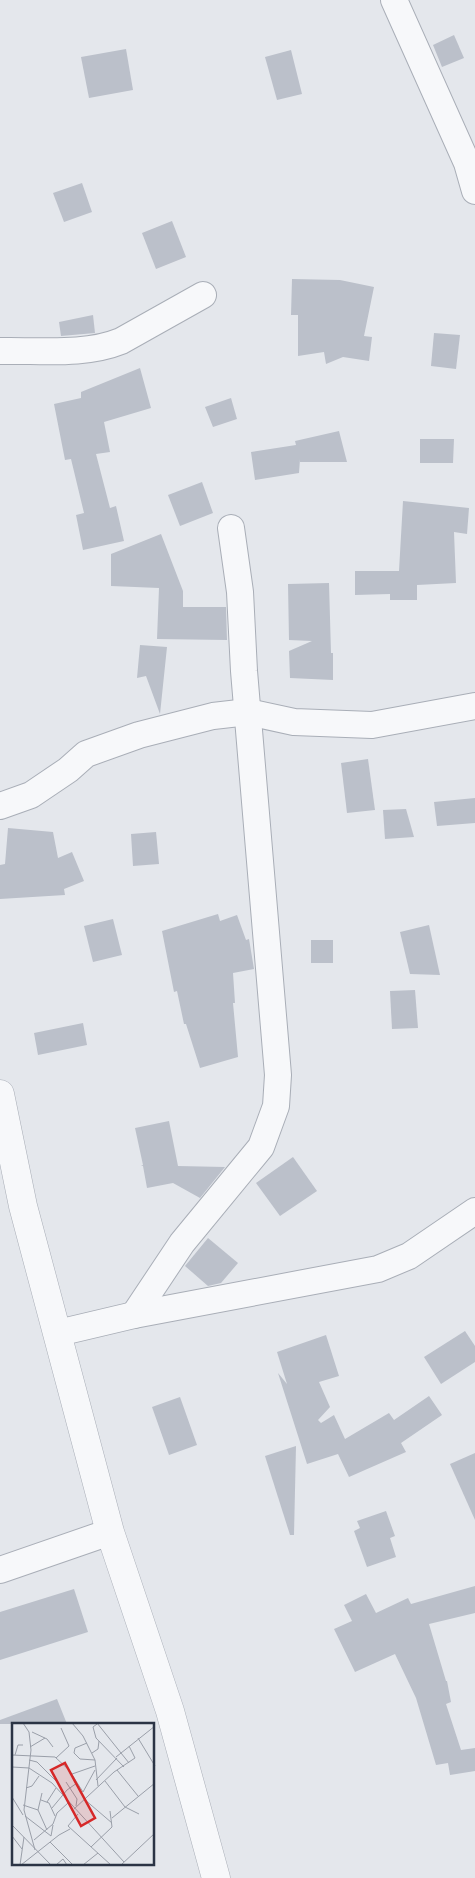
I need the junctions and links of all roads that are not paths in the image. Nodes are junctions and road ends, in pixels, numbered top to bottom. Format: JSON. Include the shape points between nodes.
{"nodes":[{"id":1,"x":394,"y":0,"type":"edge"},
{"id":2,"x":475,"y":191,"type":"edge"},
{"id":3,"x":203,"y":295,"type":"dead end"},
{"id":4,"x":0,"y":351,"type":"edge"},
{"id":5,"x":230,"y":528,"type":"dead end"},
{"id":6,"x":475,"y":706,"type":"edge"},
{"id":7,"x":248,"y":712,"type":"junction"},
{"id":8,"x":0,"y":806,"type":"edge"},
{"id":9,"x":0,"y":1102,"type":"edge"},
{"id":10,"x":474,"y":1220,"type":"edge"},
{"id":11,"x":134,"y":1315,"type":"junction"},
{"id":12,"x":58,"y":1333,"type":"junction"},
{"id":13,"x":110,"y":1532,"type":"junction"},
{"id":14,"x":0,"y":1570,"type":"edge"},
{"id":15,"x":216,"y":1878,"type":"edge"}],
"edges":[{"from":1,"to":2,"type":"street","via":[[468,163]]},
{"from":3,"to":4,"type":"street","via":[[111,345],[67,350]]},
{"from":5,"to":7,"type":"street","via":[[240,592]]},
{"from":6,"to":7,"type":"street","via":[[372,725],[294,722]]},
{"from":7,"to":8,"type":"street","via":[[213,716],[86,754],[31,795]]},
{"from":7,"to":11,"type":"street","via":[[278,1075],[276,1106],[262,1147],[182,1243]]},
{"from":9,"to":12,"type":"street","via":[[22,1206]]},
{"from":10,"to":11,"type":"street","via":[[409,1256],[378,1269]]},
{"from":11,"to":12,"type":"street"},
{"from":12,"to":13,"type":"street"},
{"from":13,"to":14,"type":"street"},
{"from":13,"to":15,"type":"street","via":[[170,1711]]}]}
